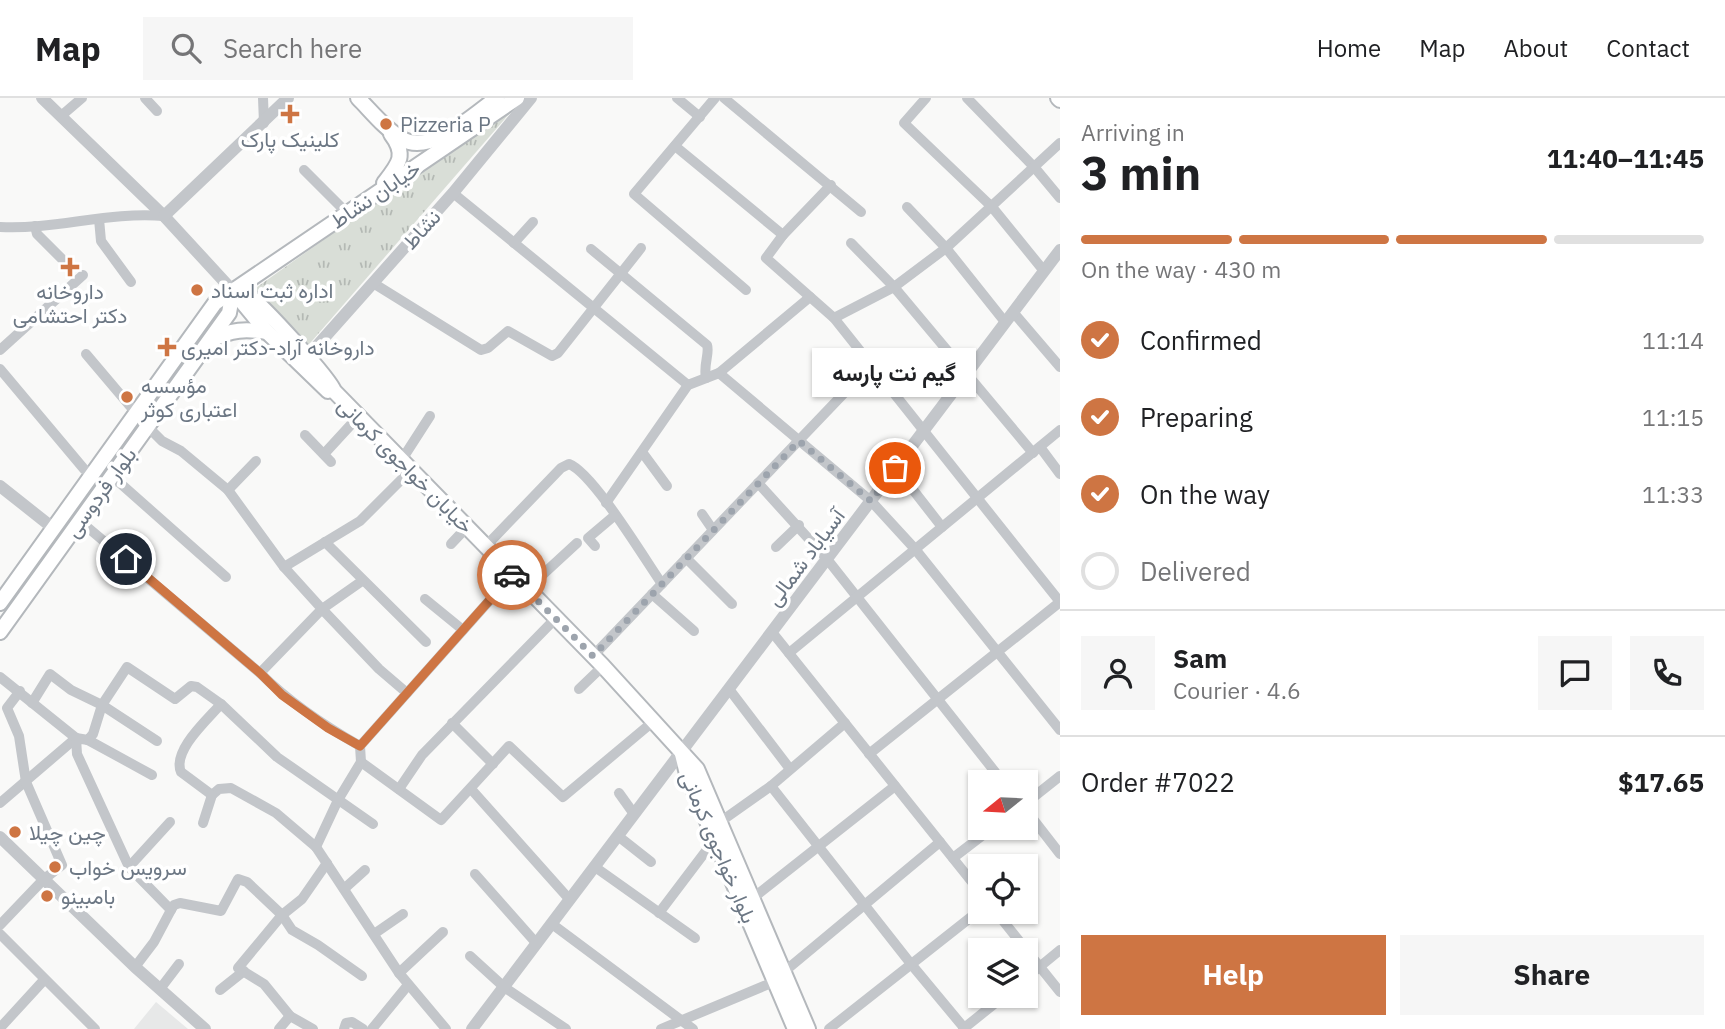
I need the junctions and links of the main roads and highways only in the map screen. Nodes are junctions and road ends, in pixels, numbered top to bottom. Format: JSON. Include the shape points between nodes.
{"nodes":[{"id":1,"x":358,"y":98,"type":"edge"},
{"id":2,"x":497,"y":98,"type":"edge"},
{"id":3,"x":517,"y":98,"type":"edge"},
{"id":4,"x":382,"y":122,"type":"junction"},
{"id":5,"x":376,"y":193,"type":"junction"},
{"id":6,"x":233,"y":291,"type":"junction"},
{"id":7,"x":267,"y":332,"type":"junction"},
{"id":8,"x":208,"y":342,"type":"junction"},
{"id":9,"x":334,"y":391,"type":"junction"},
{"id":10,"x":53,"y":528,"type":"junction"},
{"id":11,"x":67,"y":539,"type":"junction"},
{"id":12,"x":0,"y":603,"type":"edge"},
{"id":13,"x":0,"y":632,"type":"edge"},
{"id":14,"x":681,"y":752,"type":"junction"},
{"id":15,"x":780,"y":976,"type":"junction"},
{"id":16,"x":795,"y":1029,"type":"edge"},
{"id":17,"x":808,"y":1029,"type":"edge"}],
"edges":[{"from":1,"to":4,"type":"main road"},
{"from":2,"to":4,"type":"main road","via":[[439,139],[424,144],[402,140]]},
{"from":3,"to":5,"type":"main road","name":"خیابان نشاط"},
{"from":4,"to":5,"type":"main road","via":[[401,153]]},
{"from":5,"to":6,"type":"main road","name":"خیابان نشاط"},
{"from":6,"to":7,"type":"main road"},
{"from":6,"to":8,"type":"main road","name":"بلوار فردوسی","via":[[229,313]]},
{"from":6,"to":9,"type":"main road","via":[[249,295]]},
{"from":6,"to":10,"type":"main road","name":"بلوار فردوسی","via":[[215,303]]},
{"from":7,"to":8,"type":"main road","via":[[231,330]]},
{"from":7,"to":9,"type":"main road","via":[[326,390]]},
{"from":8,"to":11,"type":"main road","name":"بلوار فردوسی"},
{"from":9,"to":14,"type":"main road","name":"خیابان خواجوی کرمانی"},
{"from":10,"to":11,"type":"main road"},
{"from":10,"to":12,"type":"main road","name":"بلوار فردوسی"},
{"from":11,"to":13,"type":"main road","name":"بلوار فردوسی"},
{"from":14,"to":15,"type":"main road","name":"بلوار خواجوی کرمانی","via":[[715,839]]},
{"from":14,"to":15,"type":"main road","name":"بلوار خواجوی کرمانی","via":[[697,769],[753,898]]},
{"from":15,"to":16,"type":"main road","name":"بلوار خواجوی کرمانی"},
{"from":15,"to":17,"type":"main road","name":"بلوار خواجوی کرمانی"}]}
